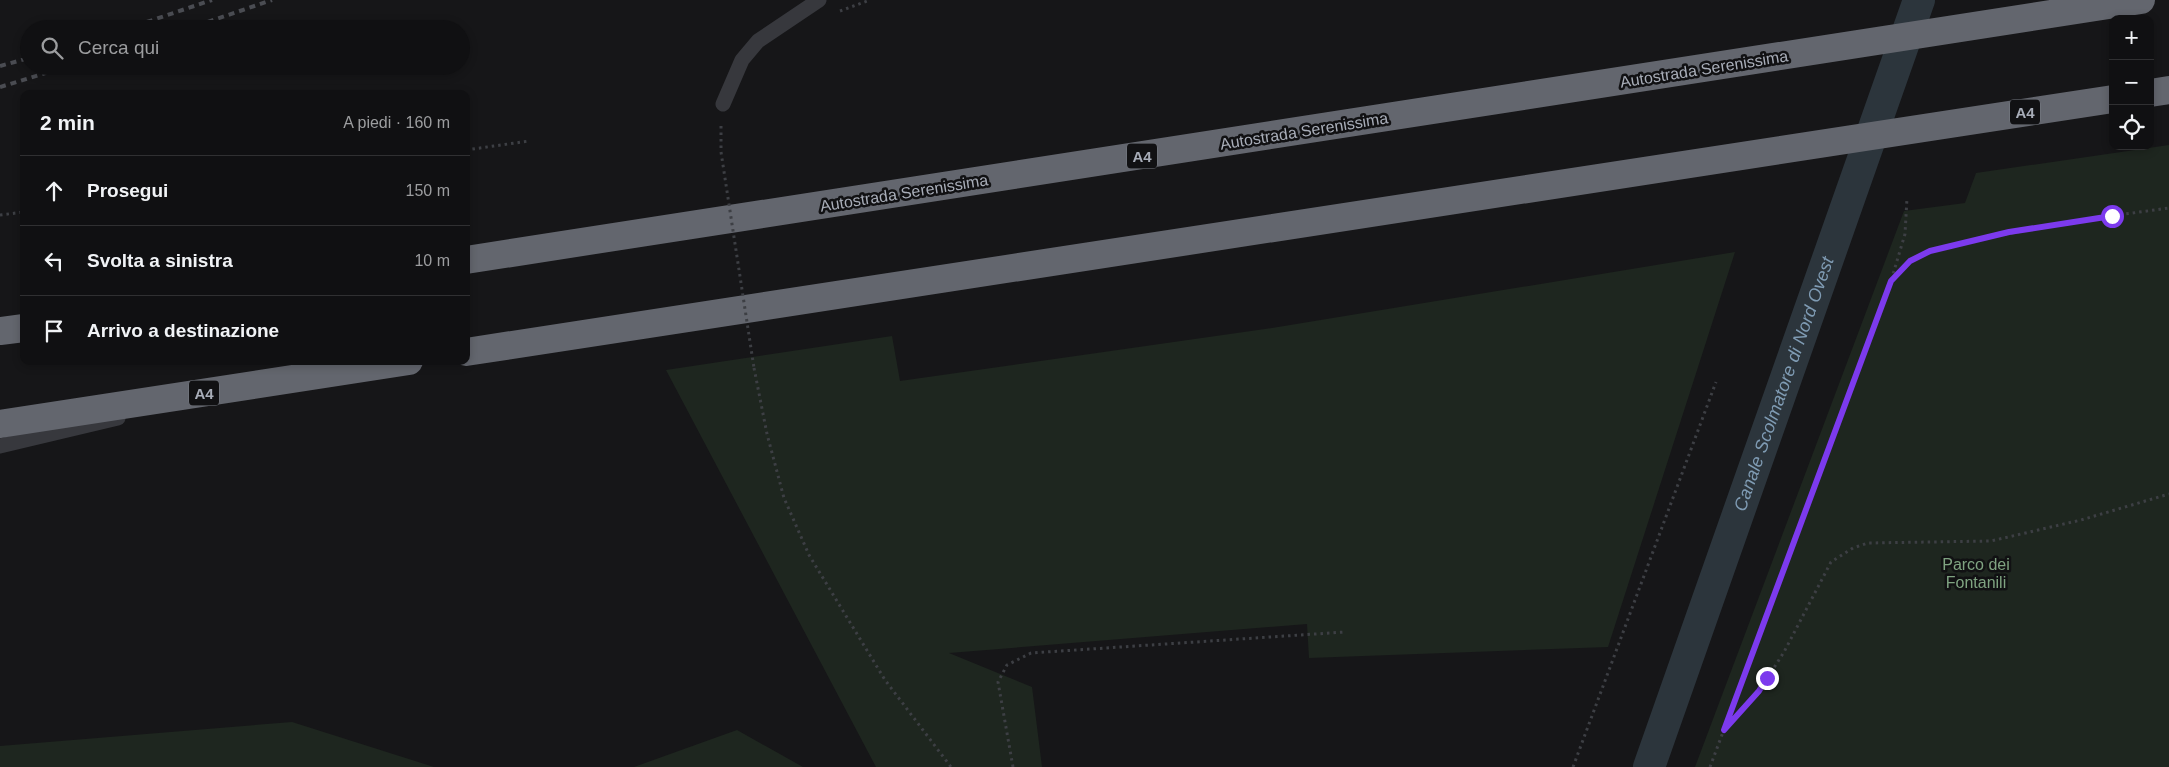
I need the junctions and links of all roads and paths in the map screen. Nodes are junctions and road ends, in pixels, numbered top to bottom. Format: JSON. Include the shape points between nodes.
{"nodes":[{"id":1,"x":819,"y":0,"type":"edge"},
{"id":2,"x":2141,"y":0,"type":"edge"},
{"id":3,"x":2169,"y":90,"type":"edge"},
{"id":4,"x":2154,"y":92,"type":"edge"},
{"id":5,"x":2109,"y":100,"type":"edge"},
{"id":6,"x":723,"y":104,"type":"dead end"},
{"id":7,"x":529,"y":141,"type":"dead end"},
{"id":8,"x":470,"y":149,"type":"edge"},
{"id":9,"x":721,"y":152,"type":"dead end"},
{"id":10,"x":1907,"y":198,"type":"dead end"},
{"id":11,"x":2169,"y":208,"type":"edge"},
{"id":12,"x":20,"y":212,"type":"edge"},
{"id":13,"x":0,"y":215,"type":"edge"},
{"id":14,"x":470,"y":259,"type":"edge"},
{"id":15,"x":1891,"y":281,"type":"junction"},
{"id":16,"x":20,"y":328,"type":"edge"},
{"id":17,"x":0,"y":331,"type":"edge"},
{"id":18,"x":470,"y":351,"type":"edge"},
{"id":19,"x":384,"y":365,"type":"edge"},
{"id":20,"x":1716,"y":382,"type":"dead end"},
{"id":21,"x":266,"y":384,"type":"junction"},
{"id":22,"x":0,"y":424,"type":"edge"},
{"id":23,"x":0,"y":446,"type":"edge"},
{"id":24,"x":2169,"y":494,"type":"edge"},
{"id":25,"x":1345,"y":632,"type":"dead end"},
{"id":26,"x":1724,"y":730,"type":"junction"},
{"id":27,"x":951,"y":767,"type":"edge"},
{"id":28,"x":1013,"y":767,"type":"edge"},
{"id":29,"x":1573,"y":767,"type":"edge"},
{"id":30,"x":1710,"y":767,"type":"edge"}],
"edges":[{"from":1,"to":6,"type":"lane","via":[[758,41],[742,60]]},
{"from":2,"to":14,"type":"highway","name":"Autostrada Serenissima","number":"A4"},
{"from":3,"to":4,"type":"highway"},
{"from":5,"to":18,"type":"highway","number":"A4"},
{"from":7,"to":8,"type":"path"},
{"from":9,"to":27,"type":"path","bridge":true,"via":[[754,368],[784,498],[808,555],[884,680]]},
{"from":10,"to":15,"type":"path","via":[[1905,234]]},
{"from":11,"to":15,"type":"path","via":[[2074,221],[1930,251],[1910,261]]},
{"from":12,"to":13,"type":"path"},
{"from":15,"to":26,"type":"path"},
{"from":16,"to":17,"type":"highway"},
{"from":19,"to":21,"type":"highway","number":"A4"},
{"from":20,"to":29,"type":"path"},
{"from":21,"to":22,"type":"highway","number":"A4"},
{"from":21,"to":23,"type":"lane"},
{"from":24,"to":26,"type":"path","via":[[2081,520],[1991,540],[1868,543],[1853,548],[1831,562],[1779,660],[1759,691]]},
{"from":25,"to":28,"type":"path","via":[[1030,653],[1007,665],[998,682]]},
{"from":26,"to":30,"type":"path"}]}
